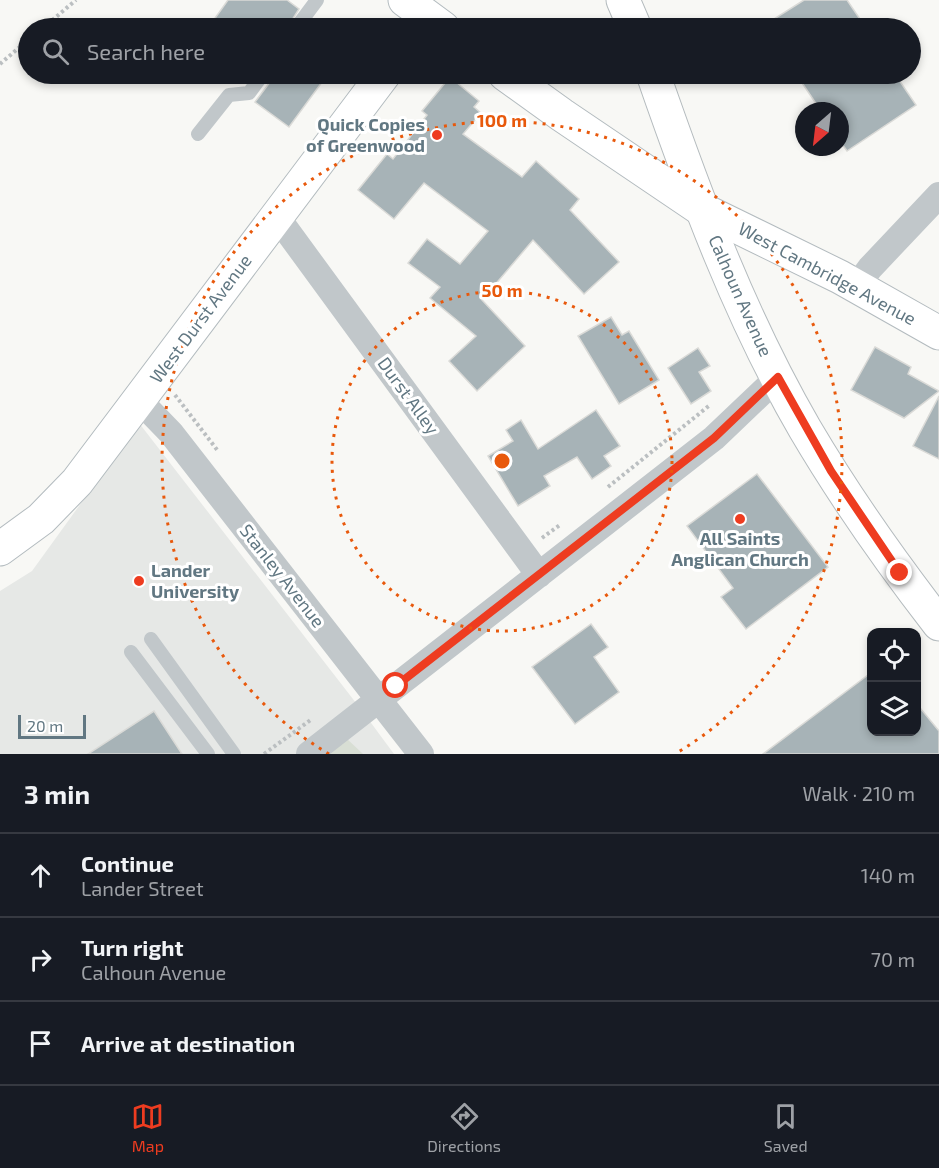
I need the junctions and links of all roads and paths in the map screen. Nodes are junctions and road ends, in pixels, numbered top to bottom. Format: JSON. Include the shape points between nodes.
{"nodes":[{"id":1,"x":76,"y":0,"type":"edge"},
{"id":2,"x":317,"y":0,"type":"edge"},
{"id":3,"x":622,"y":0,"type":"edge"},
{"id":4,"x":55,"y":18,"type":"edge"},
{"id":5,"x":304,"y":18,"type":"edge"},
{"id":6,"x":630,"y":18,"type":"edge"},
{"id":7,"x":18,"y":49,"type":"edge"},
{"id":8,"x":0,"y":64,"type":"edge"},
{"id":9,"x":256,"y":84,"type":"edge"},
{"id":10,"x":376,"y":84,"type":"edge"},
{"id":11,"x":520,"y":84,"type":"edge"},
{"id":12,"x":657,"y":84,"type":"edge"},
{"id":13,"x":198,"y":134,"type":"dead end"},
{"id":14,"x":939,"y":195,"type":"edge"},
{"id":15,"x":701,"y":209,"type":"junction"},
{"id":16,"x":277,"y":216,"type":"junction"},
{"id":17,"x":856,"y":287,"type":"junction"},
{"id":18,"x":939,"y":333,"type":"edge"},
{"id":19,"x":778,"y":377,"type":"junction"},
{"id":20,"x":140,"y":401,"type":"junction"},
{"id":21,"x":0,"y":549,"type":"edge"},
{"id":22,"x":539,"y":575,"type":"junction"},
{"id":23,"x":939,"y":624,"type":"edge"},
{"id":24,"x":151,"y":639,"type":"dead end"},
{"id":25,"x":131,"y":652,"type":"dead end"},
{"id":26,"x":379,"y":700,"type":"junction"},
{"id":27,"x":208,"y":754,"type":"edge"},
{"id":28,"x":234,"y":754,"type":"edge"},
{"id":29,"x":309,"y":754,"type":"edge"},
{"id":30,"x":421,"y":754,"type":"edge"}],
"edges":[{"from":1,"to":4,"type":"path"},
{"from":2,"to":5,"type":"lane"},
{"from":3,"to":6,"type":"main road"},
{"from":7,"to":8,"type":"path"},
{"from":9,"to":13,"type":"lane","via":[[249,93],[230,95]]},
{"from":10,"to":16,"type":"main road","name":"West Durst Avenue"},
{"from":11,"to":15,"type":"main road","name":"West Cambridge Avenue"},
{"from":12,"to":15,"type":"main road","name":"Calhoun Avenue"},
{"from":14,"to":17,"type":"street"},
{"from":15,"to":17,"type":"main road","name":"West Cambridge Avenue"},
{"from":15,"to":19,"type":"main road","name":"Calhoun Avenue"},
{"from":16,"to":20,"type":"main road","name":"West Durst Avenue"},
{"from":16,"to":22,"type":"street","name":"Durst Alley"},
{"from":17,"to":18,"type":"main road","name":"West Cambridge Avenue"},
{"from":19,"to":22,"type":"street","via":[[714,438]]},
{"from":19,"to":23,"type":"main road","name":"Calhoun Avenue","via":[[831,471]]},
{"from":20,"to":21,"type":"main road","name":"West Durst Avenue","via":[[55,506]]},
{"from":20,"to":26,"type":"street","name":"Stanley Avenue","via":[[171,433]]},
{"from":22,"to":26,"type":"street"},
{"from":24,"to":28,"type":"lane"},
{"from":25,"to":27,"type":"lane"},
{"from":26,"to":29,"type":"street"},
{"from":26,"to":30,"type":"street","name":"Stanley Avenue"}]}
